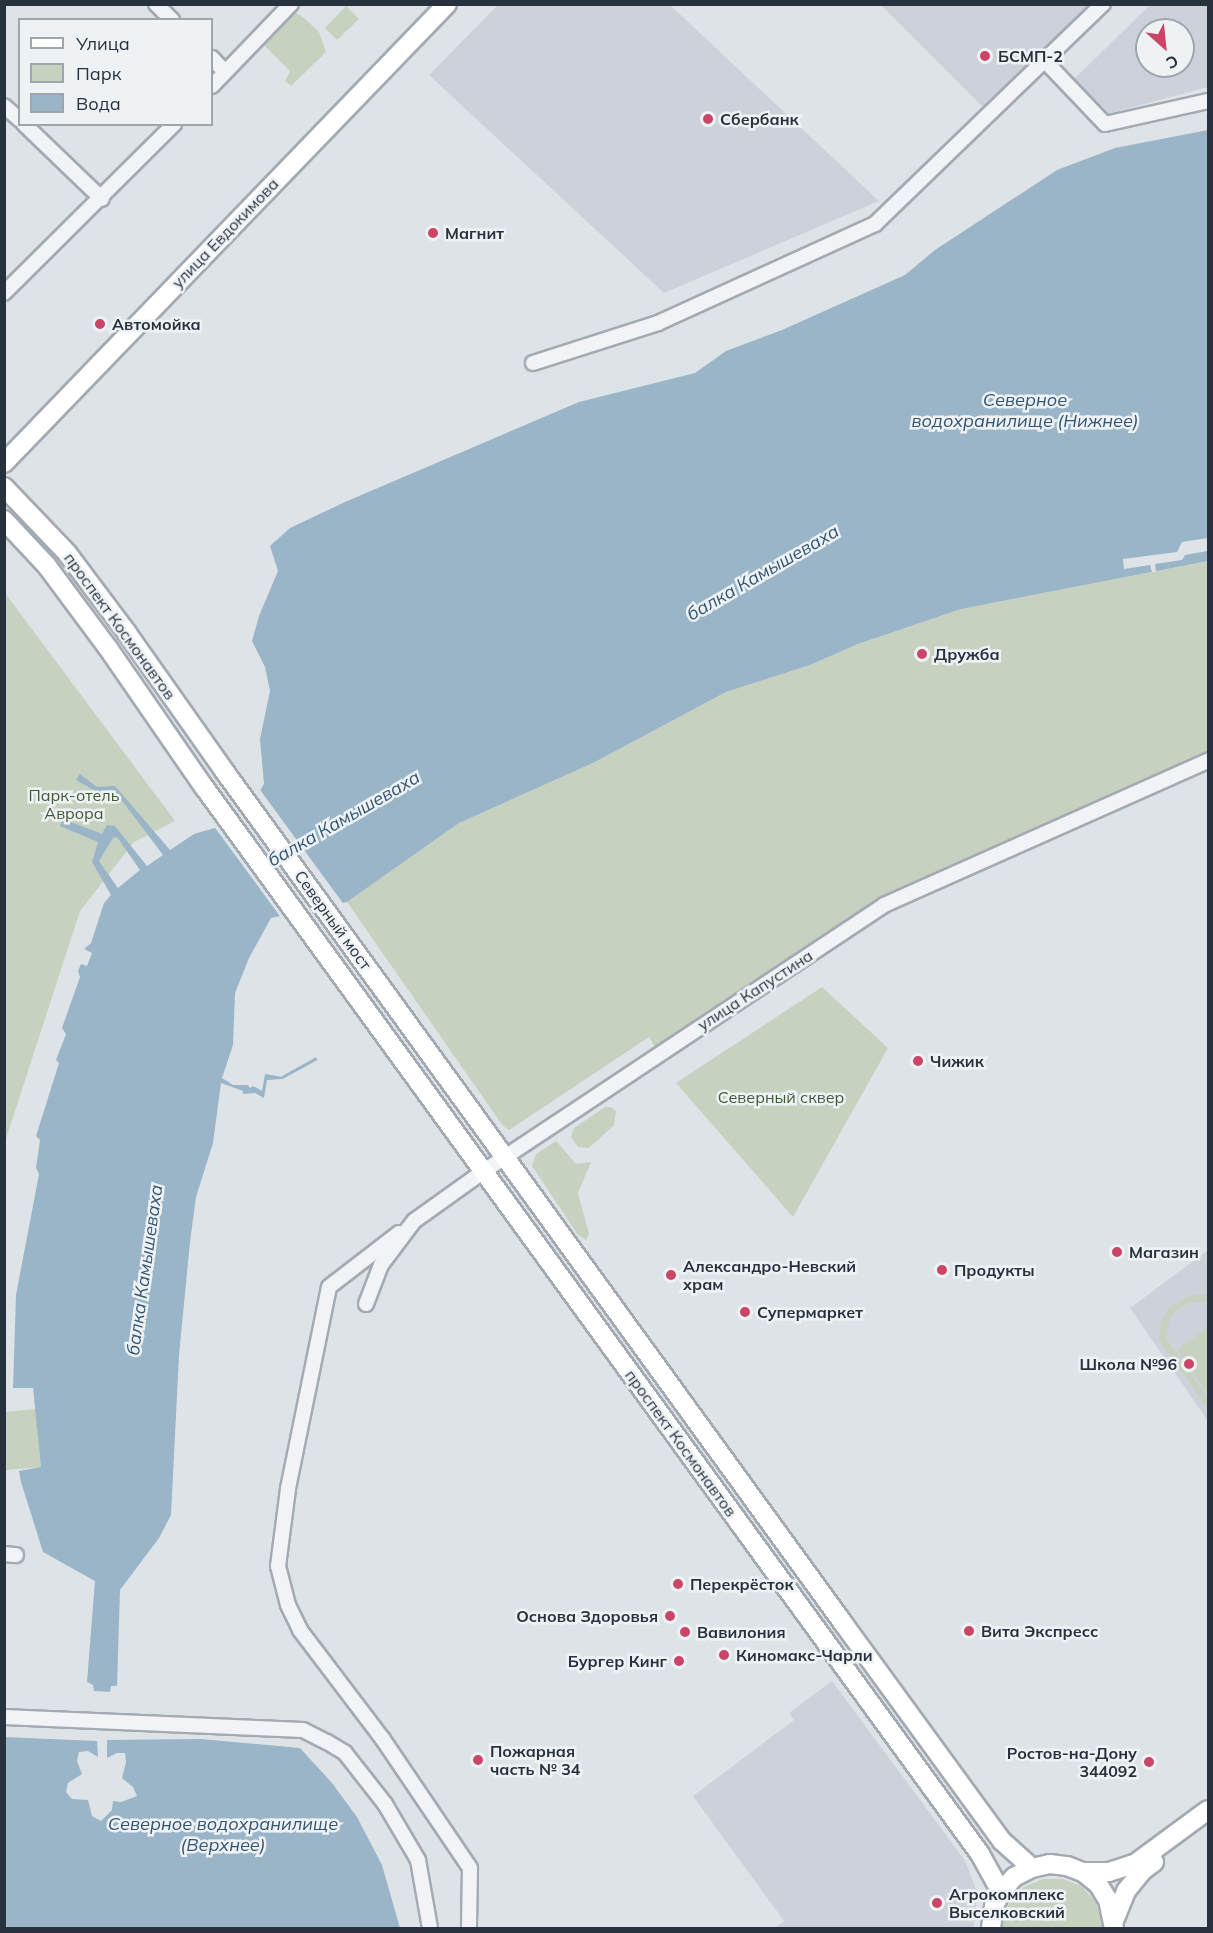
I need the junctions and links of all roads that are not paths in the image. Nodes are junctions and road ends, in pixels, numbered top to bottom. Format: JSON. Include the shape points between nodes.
{"nodes":[{"id":1,"x":156,"y":4,"type":"edge"},
{"id":2,"x":291,"y":4,"type":"edge"},
{"id":3,"x":447,"y":4,"type":"edge"},
{"id":4,"x":1103,"y":4,"type":"edge"},
{"id":5,"x":170,"y":18,"type":"edge"},
{"id":6,"x":213,"y":59,"type":"edge"},
{"id":7,"x":1045,"y":61,"type":"junction"},
{"id":8,"x":225,"y":72,"type":"junction"},
{"id":9,"x":213,"y":85,"type":"edge"},
{"id":10,"x":1209,"y":101,"type":"edge"},
{"id":11,"x":4,"y":106,"type":"edge"},
{"id":12,"x":18,"y":118,"type":"edge"},
{"id":13,"x":26,"y":126,"type":"edge"},
{"id":14,"x":172,"y":126,"type":"edge"},
{"id":15,"x":102,"y":199,"type":"junction"},
{"id":16,"x":5,"y":292,"type":"edge"},
{"id":17,"x":533,"y":363,"type":"dead end"},
{"id":18,"x":4,"y":463,"type":"edge"},
{"id":19,"x":4,"y":487,"type":"edge"},
{"id":20,"x":4,"y":520,"type":"edge"},
{"id":21,"x":1209,"y":761,"type":"edge"},
{"id":22,"x":225,"y":772,"type":"joint"},
{"id":23,"x":204,"y":787,"type":"joint"},
{"id":24,"x":378,"y":981,"type":"joint"},
{"id":25,"x":357,"y":996,"type":"joint"},
{"id":26,"x":505,"y":1157,"type":"junction"},
{"id":27,"x":484,"y":1171,"type":"junction"},
{"id":28,"x":414,"y":1221,"type":"junction"},
{"id":29,"x":366,"y":1304,"type":"dead end"},
{"id":30,"x":4,"y":1717,"type":"edge"},
{"id":31,"x":1209,"y":1810,"type":"edge"},
{"id":32,"x":1209,"y":1821,"type":"edge"},
{"id":33,"x":1032,"y":1868,"type":"junction"},
{"id":34,"x":1083,"y":1872,"type":"junction"},
{"id":35,"x":1001,"y":1892,"type":"junction"},
{"id":36,"x":1114,"y":1925,"type":"edge"},
{"id":37,"x":430,"y":1929,"type":"edge"},
{"id":38,"x":469,"y":1929,"type":"edge"},
{"id":39,"x":991,"y":1929,"type":"edge"}],
"edges":[{"from":1,"to":5,"type":"street"},
{"from":2,"to":8,"type":"street"},
{"from":3,"to":18,"type":"main road","name":"улица Евдокимова"},
{"from":4,"to":7,"type":"street"},
{"from":6,"to":8,"type":"street"},
{"from":7,"to":10,"type":"street","via":[[1105,124]]},
{"from":7,"to":17,"type":"street","via":[[875,224],[658,323]]},
{"from":8,"to":9,"type":"street"},
{"from":11,"to":12,"type":"street"},
{"from":13,"to":15,"type":"street"},
{"from":14,"to":15,"type":"street"},
{"from":15,"to":16,"type":"street"},
{"from":19,"to":22,"type":"main road","name":"проспект Космонавтов","via":[[67,553]]},
{"from":20,"to":23,"type":"main road","name":"проспект Космонавтов","via":[[46,566],[108,648]]},
{"from":21,"to":26,"type":"street","name":"улица Капустина","via":[[884,904]]},
{"from":22,"to":24,"type":"main road","name":"Северный мост"},
{"from":23,"to":25,"type":"main road","name":"Северный мост"},
{"from":24,"to":26,"type":"main road","name":"проспект Космонавтов"},
{"from":25,"to":27,"type":"main road","name":"проспект Космонавтов"},
{"from":26,"to":27,"type":"street","name":"улица Капустина"},
{"from":26,"to":33,"type":"main road","name":"проспект Космонавтов","via":[[1002,1840]]},
{"from":27,"to":28,"type":"street","name":"улица Капустина"},
{"from":27,"to":35,"type":"main road","name":"проспект Космонавтов","via":[[980,1854]]},
{"from":28,"to":29,"type":"street","name":"улица Капустина","via":[[381,1265]]},
{"from":28,"to":38,"type":"street","via":[[329,1287],[288,1489],[278,1566],[288,1605],[300,1630],[382,1738],[470,1868]]},
{"from":30,"to":37,"type":"street","via":[[303,1730],[345,1753],[385,1803],[418,1860]]},
{"from":31,"to":34,"type":"main road","via":[[1136,1863],[1109,1872]]},
{"from":32,"to":36,"type":"main road","via":[[1142,1871],[1126,1891]]},
{"from":33,"to":34,"type":"main road","via":[[1050,1864]]},
{"from":33,"to":35,"type":"main road","via":[[1014,1878]]},
{"from":34,"to":36,"type":"main road","via":[[1098,1884],[1108,1900]]},
{"from":35,"to":39,"type":"main road","via":[[994,1906]]}]}
